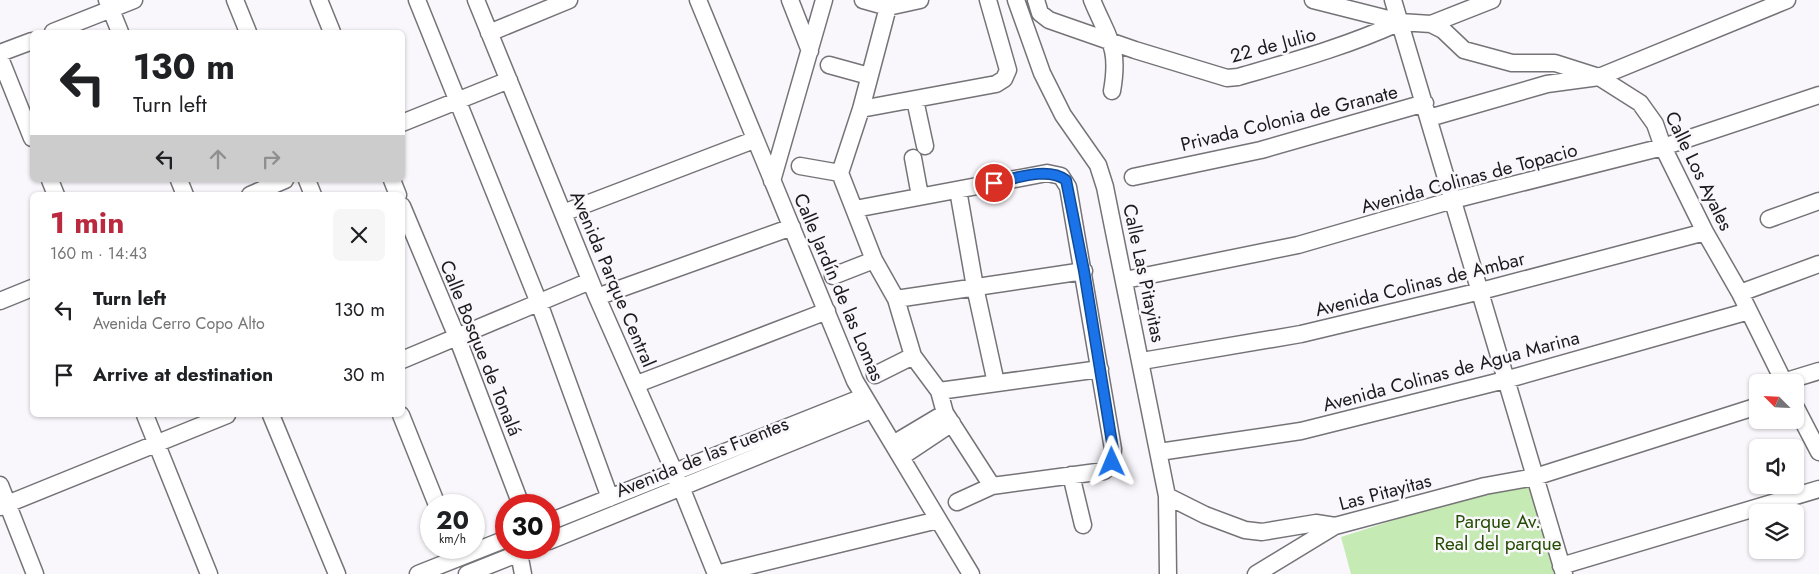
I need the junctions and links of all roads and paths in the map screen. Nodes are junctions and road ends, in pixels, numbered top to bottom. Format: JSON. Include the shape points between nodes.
{"nodes":[{"id":1,"x":134,"y":0,"type":"edge"},
{"id":2,"x":235,"y":0,"type":"edge"},
{"id":3,"x":319,"y":0,"type":"edge"},
{"id":4,"x":417,"y":0,"type":"edge"},
{"id":5,"x":476,"y":0,"type":"edge"},
{"id":6,"x":569,"y":0,"type":"edge"},
{"id":7,"x":698,"y":0,"type":"edge"},
{"id":8,"x":790,"y":0,"type":"edge"},
{"id":9,"x":824,"y":0,"type":"edge"},
{"id":10,"x":863,"y":0,"type":"edge"},
{"id":11,"x":920,"y":0,"type":"edge"},
{"id":12,"x":988,"y":0,"type":"edge"},
{"id":13,"x":1016,"y":0,"type":"edge"},
{"id":14,"x":1036,"y":0,"type":"edge"},
{"id":15,"x":1092,"y":0,"type":"edge"},
{"id":16,"x":1312,"y":0,"type":"edge"},
{"id":17,"x":1393,"y":0,"type":"edge"},
{"id":18,"x":1492,"y":0,"type":"edge"},
{"id":19,"x":1787,"y":0,"type":"edge"},
{"id":20,"x":109,"y":5,"type":"edge"},
{"id":21,"x":888,"y":7,"type":"junction"},
{"id":22,"x":1400,"y":22,"type":"junction"},
{"id":23,"x":1431,"y":24,"type":"junction"},
{"id":24,"x":57,"y":30,"type":"edge"},
{"id":25,"x":119,"y":30,"type":"edge"},
{"id":26,"x":247,"y":30,"type":"edge"},
{"id":27,"x":331,"y":30,"type":"edge"},
{"id":28,"x":489,"y":33,"type":"junction"},
{"id":29,"x":30,"y":41,"type":"edge"},
{"id":30,"x":1112,"y":41,"type":"junction"},
{"id":31,"x":810,"y":51,"type":"junction"},
{"id":32,"x":0,"y":53,"type":"edge"},
{"id":33,"x":0,"y":58,"type":"edge"},
{"id":34,"x":830,"y":65,"type":"dead end"},
{"id":35,"x":869,"y":76,"type":"junction"},
{"id":36,"x":1599,"y":77,"type":"junction"},
{"id":37,"x":509,"y":80,"type":"junction"},
{"id":38,"x":1112,"y":91,"type":"dead end"},
{"id":39,"x":1819,"y":96,"type":"edge"},
{"id":40,"x":915,"y":100,"type":"junction"},
{"id":41,"x":456,"y":101,"type":"junction"},
{"id":42,"x":861,"y":109,"type":"junction"},
{"id":43,"x":1427,"y":111,"type":"junction"},
{"id":44,"x":405,"y":122,"type":"edge"},
{"id":45,"x":30,"y":133,"type":"edge"},
{"id":46,"x":754,"y":140,"type":"junction"},
{"id":47,"x":925,"y":146,"type":"dead end"},
{"id":48,"x":1663,"y":147,"type":"junction"},
{"id":49,"x":913,"y":158,"type":"dead end"},
{"id":50,"x":800,"y":166,"type":"dead end"},
{"id":51,"x":840,"y":173,"type":"junction"},
{"id":52,"x":1133,"y":177,"type":"dead end"},
{"id":53,"x":772,"y":181,"type":"junction"},
{"id":54,"x":280,"y":182,"type":"edge"},
{"id":55,"x":958,"y":190,"type":"junction"},
{"id":56,"x":257,"y":192,"type":"edge"},
{"id":57,"x":920,"y":196,"type":"junction"},
{"id":58,"x":1453,"y":200,"type":"junction"},
{"id":59,"x":1819,"y":201,"type":"edge"},
{"id":60,"x":855,"y":209,"type":"junction"},
{"id":61,"x":405,"y":213,"type":"edge"},
{"id":62,"x":562,"y":213,"type":"junction"},
{"id":63,"x":1769,"y":219,"type":"dead end"},
{"id":64,"x":792,"y":227,"type":"junction"},
{"id":65,"x":1706,"y":232,"type":"junction"},
{"id":66,"x":874,"y":260,"type":"junction"},
{"id":67,"x":1819,"y":264,"type":"edge"},
{"id":68,"x":1084,"y":271,"type":"junction"},
{"id":69,"x":834,"y":276,"type":"dead end"},
{"id":70,"x":1124,"y":280,"type":"junction"},
{"id":71,"x":590,"y":282,"type":"junction"},
{"id":72,"x":975,"y":287,"type":"junction"},
{"id":73,"x":30,"y":289,"type":"edge"},
{"id":74,"x":1481,"y":291,"type":"junction"},
{"id":75,"x":1740,"y":293,"type":"junction"},
{"id":76,"x":597,"y":297,"type":"junction"},
{"id":77,"x":896,"y":299,"type":"junction"},
{"id":78,"x":0,"y":301,"type":"edge"},
{"id":79,"x":539,"y":303,"type":"junction"},
{"id":80,"x":827,"y":311,"type":"junction"},
{"id":81,"x":1749,"y":311,"type":"junction"},
{"id":82,"x":457,"y":337,"type":"junction"},
{"id":83,"x":913,"y":356,"type":"junction"},
{"id":84,"x":405,"y":359,"type":"edge"},
{"id":85,"x":1142,"y":361,"type":"junction"},
{"id":86,"x":1100,"y":369,"type":"junction"},
{"id":87,"x":1819,"y":371,"type":"edge"},
{"id":88,"x":1780,"y":374,"type":"edge"},
{"id":89,"x":875,"y":375,"type":"dead end"},
{"id":90,"x":1804,"y":376,"type":"edge"},
{"id":91,"x":1505,"y":380,"type":"junction"},
{"id":92,"x":996,"y":383,"type":"junction"},
{"id":93,"x":637,"y":384,"type":"junction"},
{"id":94,"x":939,"y":391,"type":"junction"},
{"id":95,"x":867,"y":403,"type":"junction"},
{"id":96,"x":1749,"y":409,"type":"edge"},
{"id":97,"x":146,"y":417,"type":"edge"},
{"id":98,"x":223,"y":417,"type":"edge"},
{"id":99,"x":272,"y":417,"type":"edge"},
{"id":100,"x":402,"y":417,"type":"edge"},
{"id":101,"x":948,"y":418,"type":"junction"},
{"id":102,"x":1804,"y":423,"type":"edge"},
{"id":103,"x":156,"y":444,"type":"junction"},
{"id":104,"x":897,"y":450,"type":"junction"},
{"id":105,"x":1159,"y":452,"type":"junction"},
{"id":106,"x":1819,"y":452,"type":"edge"},
{"id":107,"x":1071,"y":475,"type":"junction"},
{"id":108,"x":1535,"y":477,"type":"junction"},
{"id":109,"x":677,"y":480,"type":"junction"},
{"id":110,"x":0,"y":485,"type":"edge"},
{"id":111,"x":992,"y":486,"type":"junction"},
{"id":112,"x":1819,"y":489,"type":"edge"},
{"id":113,"x":433,"y":494,"type":"edge"},
{"id":114,"x":517,"y":494,"type":"edge"},
{"id":115,"x":1167,"y":496,"type":"junction"},
{"id":116,"x":610,"y":498,"type":"junction"},
{"id":117,"x":957,"y":502,"type":"dead end"},
{"id":118,"x":4,"y":506,"type":"edge"},
{"id":119,"x":560,"y":518,"type":"edge"},
{"id":120,"x":938,"y":520,"type":"junction"},
{"id":121,"x":1083,"y":524,"type":"dead end"},
{"id":122,"x":1335,"y":526,"type":"junction"},
{"id":123,"x":560,"y":536,"type":"edge"},
{"id":124,"x":446,"y":559,"type":"edge"},
{"id":125,"x":460,"y":559,"type":"edge"},
{"id":126,"x":504,"y":559,"type":"edge"},
{"id":127,"x":525,"y":559,"type":"edge"},
{"id":128,"x":749,"y":570,"type":"edge"},
{"id":129,"x":1563,"y":570,"type":"edge"},
{"id":130,"x":35,"y":574,"type":"edge"},
{"id":131,"x":208,"y":574,"type":"edge"},
{"id":132,"x":337,"y":574,"type":"edge"},
{"id":133,"x":418,"y":574,"type":"edge"},
{"id":134,"x":466,"y":574,"type":"edge"},
{"id":135,"x":523,"y":574,"type":"edge"},
{"id":136,"x":716,"y":574,"type":"edge"},
{"id":137,"x":971,"y":574,"type":"edge"},
{"id":138,"x":1168,"y":574,"type":"edge"},
{"id":139,"x":1256,"y":574,"type":"edge"}],
"edges":[{"from":1,"to":20,"type":"street"},
{"from":2,"to":26,"type":"street"},
{"from":3,"to":27,"type":"street"},
{"from":4,"to":41,"type":"street"},
{"from":5,"to":28,"type":"street","name":"Avenida Parque Central"},
{"from":6,"to":28,"type":"street"},
{"from":7,"to":46,"type":"street","name":"Calle Jardín de las Lomas"},
{"from":8,"to":31,"type":"street"},
{"from":9,"to":31,"type":"street"},
{"from":10,"to":21,"type":"street"},
{"from":11,"to":21,"type":"street"},
{"from":12,"to":40,"type":"street","via":[[1007,76],[996,84]]},
{"from":13,"to":70,"type":"street","name":"Calle Las Pitayitas","via":[[1042,73],[1063,115],[1098,165]]},
{"from":14,"to":30,"type":"street","name":"22 de Julio","via":[[1040,13],[1049,20]]},
{"from":15,"to":30,"type":"street"},
{"from":16,"to":22,"type":"street"},
{"from":17,"to":22,"type":"street"},
{"from":18,"to":23,"type":"street"},
{"from":19,"to":36,"type":"street","name":"Privada Colonia de Granate"},
{"from":20,"to":24,"type":"street"},
{"from":20,"to":25,"type":"street"},
{"from":21,"to":35,"type":"street"},
{"from":22,"to":23,"type":"street"},
{"from":22,"to":30,"type":"street","name":"22 de Julio","via":[[1337,47],[1227,78]]},
{"from":22,"to":43,"type":"street"},
{"from":23,"to":36,"type":"street","name":"Calle Los Ayales","via":[[1443,30],[1464,50],[1512,63],[1555,63]]},
{"from":28,"to":37,"type":"street","name":"Avenida Parque Central"},
{"from":29,"to":32,"type":"street"},
{"from":30,"to":38,"type":"street","via":[[1116,65]]},
{"from":31,"to":53,"type":"street"},
{"from":33,"to":45,"type":"street"},
{"from":34,"to":35,"type":"street"},
{"from":35,"to":42,"type":"street"},
{"from":36,"to":43,"type":"street","name":"Privada Colonia de Granate","via":[[1547,84]]},
{"from":36,"to":48,"type":"street","name":"Calle Los Ayales","via":[[1640,103],[1654,124]]},
{"from":37,"to":41,"type":"street"},
{"from":37,"to":62,"type":"street","name":"Avenida Parque Central"},
{"from":39,"to":48,"type":"street","name":"Avenida Colinas de Topacio"},
{"from":40,"to":42,"type":"street"},
{"from":40,"to":47,"type":"street"},
{"from":41,"to":44,"type":"street"},
{"from":41,"to":79,"type":"street"},
{"from":42,"to":51,"type":"street"},
{"from":43,"to":52,"type":"street","name":"Privada Colonia de Granate"},
{"from":43,"to":58,"type":"street"},
{"from":46,"to":53,"type":"street","name":"Calle Jardín de las Lomas"},
{"from":46,"to":62,"type":"street"},
{"from":48,"to":58,"type":"street","name":"Avenida Colinas de Topacio"},
{"from":48,"to":65,"type":"street","name":"Calle Los Ayales"},
{"from":49,"to":57,"type":"street"},
{"from":50,"to":51,"type":"street"},
{"from":51,"to":60,"type":"street"},
{"from":53,"to":64,"type":"street","name":"Calle Jardín de las Lomas"},
{"from":54,"to":56,"type":"street"},
{"from":55,"to":57,"type":"street"},
{"from":55,"to":68,"type":"street","via":[[1047,173],[1061,176],[1068,187]]},
{"from":55,"to":72,"type":"street"},
{"from":57,"to":60,"type":"street"},
{"from":58,"to":70,"type":"street","name":"Avenida Colinas de Topacio","via":[[1298,246]]},
{"from":58,"to":74,"type":"street"},
{"from":59,"to":63,"type":"street"},
{"from":60,"to":66,"type":"street"},
{"from":61,"to":82,"type":"street","name":"Calle Bosque de Tonalá"},
{"from":62,"to":71,"type":"street","name":"Avenida Parque Central"},
{"from":64,"to":76,"type":"street"},
{"from":64,"to":80,"type":"street","name":"Calle Jardín de las Lomas"},
{"from":65,"to":74,"type":"street","name":"Avenida Colinas de Ambar"},
{"from":65,"to":75,"type":"street","name":"Calle Los Ayales"},
{"from":66,"to":69,"type":"street"},
{"from":66,"to":77,"type":"street"},
{"from":67,"to":75,"type":"street"},
{"from":68,"to":72,"type":"street"},
{"from":68,"to":86,"type":"street"},
{"from":70,"to":85,"type":"street","name":"Calle Las Pitayitas"},
{"from":71,"to":76,"type":"street","name":"Avenida Parque Central"},
{"from":71,"to":79,"type":"street"},
{"from":72,"to":77,"type":"street"},
{"from":72,"to":92,"type":"street"},
{"from":73,"to":78,"type":"street"},
{"from":74,"to":85,"type":"street","name":"Avenida Colinas de Ambar","via":[[1301,334]]},
{"from":74,"to":91,"type":"street"},
{"from":75,"to":81,"type":"street","name":"Calle Los Ayales"},
{"from":76,"to":93,"type":"street","name":"Avenida Parque Central"},
{"from":77,"to":83,"type":"street"},
{"from":79,"to":82,"type":"street"},
{"from":79,"to":116,"type":"street"},
{"from":80,"to":93,"type":"street"},
{"from":80,"to":95,"type":"street","name":"Calle Jardín de las Lomas"},
{"from":81,"to":88,"type":"street","name":"Calle Los Ayales"},
{"from":81,"to":91,"type":"street","name":"Avenida Colinas de Agua Marina"},
{"from":82,"to":84,"type":"street"},
{"from":82,"to":114,"type":"street","name":"Calle Bosque de Tonalá"},
{"from":83,"to":89,"type":"street"},
{"from":83,"to":94,"type":"street"},
{"from":85,"to":105,"type":"street","name":"Calle Las Pitayitas"},
{"from":86,"to":92,"type":"street"},
{"from":86,"to":107,"type":"street","via":[[1113,449],[1112,462],[1104,471]]},
{"from":87,"to":90,"type":"street"},
{"from":91,"to":105,"type":"street","name":"Avenida Colinas de Agua Marina","via":[[1301,431]]},
{"from":91,"to":108,"type":"street"},
{"from":92,"to":94,"type":"street"},
{"from":93,"to":109,"type":"street","name":"Avenida Parque Central"},
{"from":94,"to":101,"type":"street"},
{"from":95,"to":104,"type":"street","name":"Calle Jardín de las Lomas"},
{"from":95,"to":109,"type":"street","name":"Avenida de las Fuentes"},
{"from":96,"to":108,"type":"street","name":"Las Pitayitas"},
{"from":97,"to":103,"type":"street"},
{"from":98,"to":103,"type":"street"},
{"from":99,"to":132,"type":"street"},
{"from":100,"to":113,"type":"street"},
{"from":101,"to":104,"type":"street"},
{"from":101,"to":111,"type":"street"},
{"from":102,"to":106,"type":"street"},
{"from":103,"to":118,"type":"street"},
{"from":103,"to":131,"type":"street"},
{"from":104,"to":120,"type":"street","name":"Calle Jardín de las Lomas"},
{"from":105,"to":115,"type":"street","name":"Calle Las Pitayitas"},
{"from":107,"to":111,"type":"street"},
{"from":107,"to":121,"type":"street"},
{"from":108,"to":122,"type":"street","name":"Las Pitayitas","via":[[1485,486]]},
{"from":108,"to":129,"type":"street"},
{"from":109,"to":116,"type":"street","name":"Avenida de las Fuentes"},
{"from":109,"to":123,"type":"street","name":"Avenida de las Fuentes"},
{"from":109,"to":136,"type":"street","name":"Avenida Parque Central"},
{"from":110,"to":118,"type":"street"},
{"from":111,"to":117,"type":"street"},
{"from":112,"to":129,"type":"street"},
{"from":115,"to":122,"type":"street","via":[[1245,530],[1262,532],[1316,523]]},
{"from":115,"to":138,"type":"street","name":"Calle Las Pitayitas"},
{"from":116,"to":119,"type":"street","name":"Avenida de las Fuentes"},
{"from":118,"to":130,"type":"street"},
{"from":120,"to":128,"type":"street"},
{"from":120,"to":137,"type":"street","name":"Calle Jardín de las Lomas"},
{"from":122,"to":139,"type":"street","name":"Las Pitayitas"},
{"from":124,"to":133,"type":"street"},
{"from":125,"to":134,"type":"street"},
{"from":126,"to":134,"type":"street"},
{"from":127,"to":135,"type":"street"},
{"from":128,"to":136,"type":"street"}]}
